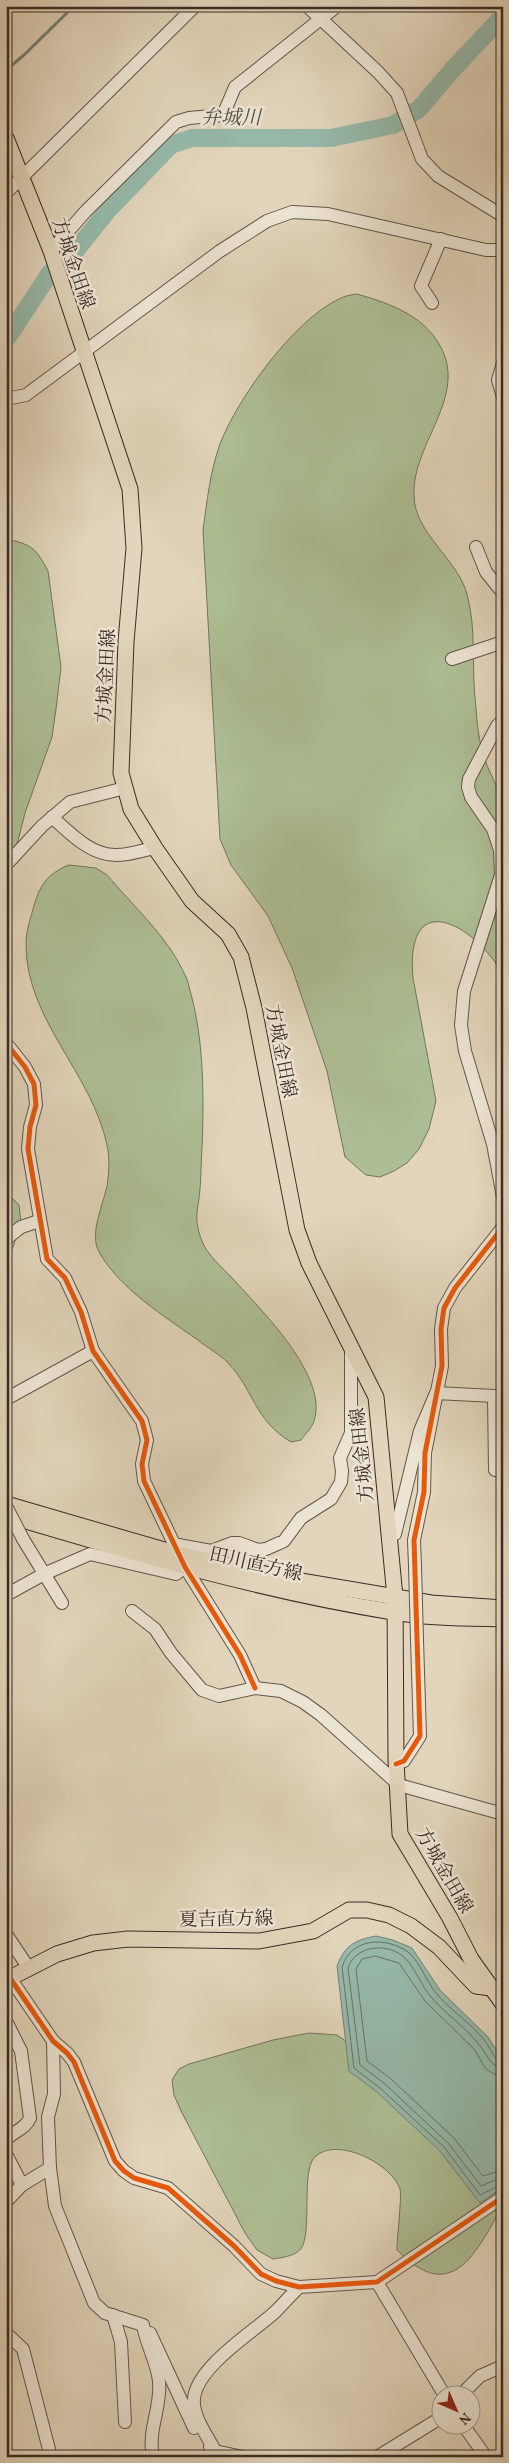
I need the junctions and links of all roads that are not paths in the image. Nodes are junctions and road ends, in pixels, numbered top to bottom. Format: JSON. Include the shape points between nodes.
{"nodes":[{"id":1,"x":195,"y":6,"type":"edge"},
{"id":2,"x":307,"y":6,"type":"edge"},
{"id":3,"x":337,"y":6,"type":"edge"},
{"id":4,"x":321,"y":19,"type":"junction"},
{"id":5,"x":6,"y":138,"type":"edge"},
{"id":6,"x":21,"y":178,"type":"junction"},
{"id":7,"x":6,"y":193,"type":"edge"},
{"id":8,"x":503,"y":216,"type":"edge"},
{"id":9,"x":441,"y":240,"type":"junction"},
{"id":10,"x":51,"y":251,"type":"junction"},
{"id":11,"x":503,"y":251,"type":"edge"},
{"id":12,"x":432,"y":303,"type":"dead end"},
{"id":13,"x":86,"y":352,"type":"junction"},
{"id":14,"x":503,"y":363,"type":"edge"},
{"id":15,"x":503,"y":397,"type":"edge"},
{"id":16,"x":6,"y":399,"type":"edge"},
{"id":17,"x":476,"y":547,"type":"dead end"},
{"id":18,"x":503,"y":593,"type":"edge"},
{"id":19,"x":503,"y":642,"type":"edge"},
{"id":20,"x":452,"y":659,"type":"dead end"},
{"id":21,"x":503,"y":720,"type":"edge"},
{"id":22,"x":499,"y":735,"type":"edge"},
{"id":23,"x":124,"y":788,"type":"junction"},
{"id":24,"x":52,"y":817,"type":"junction"},
{"id":25,"x":155,"y":848,"type":"junction"},
{"id":26,"x":6,"y":865,"type":"edge"},
{"id":27,"x":6,"y":1043,"type":"edge"},
{"id":28,"x":503,"y":1197,"type":"edge"},
{"id":29,"x":39,"y":1221,"type":"junction"},
{"id":30,"x":503,"y":1227,"type":"edge"},
{"id":31,"x":6,"y":1239,"type":"edge"},
{"id":32,"x":351,"y":1347,"type":"junction"},
{"id":33,"x":93,"y":1351,"type":"junction"},
{"id":34,"x":436,"y":1393,"type":"junction"},
{"id":35,"x":6,"y":1399,"type":"edge"},
{"id":36,"x":495,"y":1470,"type":"dead end"},
{"id":37,"x":6,"y":1505,"type":"edge"},
{"id":38,"x":6,"y":1515,"type":"edge"},
{"id":39,"x":389,"y":1538,"type":"junction"},
{"id":40,"x":179,"y":1555,"type":"junction"},
{"id":41,"x":44,"y":1574,"type":"junction"},
{"id":42,"x":6,"y":1595,"type":"edge"},
{"id":43,"x":62,"y":1603,"type":"dead end"},
{"id":44,"x":394,"y":1605,"type":"junction"},
{"id":45,"x":503,"y":1608,"type":"edge"},
{"id":46,"x":132,"y":1611,"type":"dead end"},
{"id":47,"x":503,"y":1619,"type":"edge"},
{"id":48,"x":255,"y":1688,"type":"junction"},
{"id":49,"x":396,"y":1764,"type":"junction"},
{"id":50,"x":399,"y":1786,"type":"junction"},
{"id":51,"x":503,"y":1814,"type":"edge"},
{"id":52,"x":6,"y":1934,"type":"edge"},
{"id":53,"x":28,"y":1967,"type":"junction"},
{"id":54,"x":8,"y":1979,"type":"edge"},
{"id":55,"x":491,"y":1988,"type":"junction"},
{"id":56,"x":503,"y":2004,"type":"edge"},
{"id":57,"x":6,"y":2021,"type":"edge"},
{"id":58,"x":53,"y":2041,"type":"junction"},
{"id":59,"x":6,"y":2140,"type":"edge"},
{"id":60,"x":6,"y":2154,"type":"edge"},
{"id":61,"x":50,"y":2168,"type":"junction"},
{"id":62,"x":22,"y":2185,"type":"junction"},
{"id":63,"x":503,"y":2198,"type":"edge"},
{"id":64,"x":6,"y":2202,"type":"edge"},
{"id":65,"x":377,"y":2282,"type":"junction"},
{"id":66,"x":299,"y":2286,"type":"junction"},
{"id":67,"x":113,"y":2316,"type":"junction"},
{"id":68,"x":143,"y":2325,"type":"junction"},
{"id":69,"x":6,"y":2332,"type":"edge"},
{"id":70,"x":503,"y":2366,"type":"edge"},
{"id":71,"x":439,"y":2386,"type":"edge"},
{"id":72,"x":470,"y":2386,"type":"edge"},
{"id":73,"x":125,"y":2422,"type":"dead end"},
{"id":74,"x":432,"y":2423,"type":"edge"},
{"id":75,"x":471,"y":2436,"type":"edge"},
{"id":76,"x":215,"y":2454,"type":"edge"},
{"id":77,"x":51,"y":2457,"type":"edge"},
{"id":78,"x":153,"y":2457,"type":"edge"},
{"id":79,"x":243,"y":2457,"type":"edge"},
{"id":80,"x":377,"y":2457,"type":"edge"},
{"id":81,"x":486,"y":2457,"type":"edge"}],
"edges":[{"from":1,"to":6,"type":"street"},
{"from":2,"to":4,"type":"street"},
{"from":3,"to":4,"type":"street"},
{"from":4,"to":8,"type":"street","via":[[397,93],[422,159],[438,176]]},
{"from":4,"to":10,"type":"street","via":[[235,87],[223,115],[176,122],[85,212]]},
{"from":5,"to":6,"type":"main road","name":"方城金田線"},
{"from":6,"to":7,"type":"street"},
{"from":6,"to":10,"type":"main road","name":"方城金田線"},
{"from":9,"to":11,"type":"street"},
{"from":9,"to":12,"type":"street","via":[[422,286]]},
{"from":9,"to":13,"type":"street","via":[[328,214],[292,212],[267,221],[220,251]]},
{"from":10,"to":13,"type":"main road","name":"方城金田線"},
{"from":13,"to":16,"type":"street","via":[[26,395]]},
{"from":13,"to":23,"type":"main road","name":"方城金田線","via":[[131,499],[134,548],[122,736]]},
{"from":14,"to":15,"type":"street","via":[[498,380]]},
{"from":17,"to":18,"type":"street","via":[[486,572]]},
{"from":19,"to":20,"type":"street"},
{"from":21,"to":22,"type":"street"},
{"from":22,"to":28,"type":"street","via":[[469,779],[471,797],[493,829],[500,850],[501,875],[464,991],[461,1025],[465,1052],[493,1144]]},
{"from":23,"to":24,"type":"street","via":[[70,802]]},
{"from":23,"to":25,"type":"main road","name":"方城金田線","via":[[131,809]]},
{"from":24,"to":25,"type":"street","via":[[99,853],[118,855]]},
{"from":24,"to":26,"type":"street"},
{"from":25,"to":32,"type":"main road","name":"方城金田線","via":[[192,901],[228,934],[241,957],[297,1230],[309,1263]]},
{"from":27,"to":29,"type":"street","via":[[34,1084],[36,1105],[28,1149]]},
{"from":29,"to":31,"type":"street","via":[[21,1227]]},
{"from":29,"to":33,"type":"street","via":[[47,1259],[65,1278],[81,1312]]},
{"from":30,"to":34,"type":"street","via":[[455,1288],[444,1308],[442,1366]]},
{"from":32,"to":39,"type":"main road","name":"方城金田線","via":[[376,1397]]},
{"from":32,"to":40,"type":"street","via":[[351,1433],[340,1458],[341,1482],[331,1499],[301,1518],[284,1541],[266,1549],[232,1543],[211,1551]]},
{"from":33,"to":35,"type":"street"},
{"from":33,"to":40,"type":"street","via":[[142,1421],[147,1440],[142,1464],[144,1481]]},
{"from":34,"to":36,"type":"street","via":[[494,1396]]},
{"from":34,"to":39,"type":"street","via":[[420,1431],[395,1534]]},
{"from":34,"to":49,"type":"street","bridge":true,"via":[[425,1453],[424,1492],[414,1540],[420,1736],[404,1760]]},
{"from":37,"to":40,"type":"main road","name":"田川直方線"},
{"from":37,"to":41,"type":"street","bridge":true},
{"from":38,"to":40,"type":"main road","name":"田川直方線"},
{"from":39,"to":44,"type":"main road","name":"方城金田線"},
{"from":40,"to":41,"type":"street","via":[[176,1574],[90,1554]]},
{"from":40,"to":44,"type":"main road","name":"田川直方線"},
{"from":40,"to":48,"type":"street","via":[[240,1655]]},
{"from":41,"to":42,"type":"street"},
{"from":41,"to":43,"type":"street"},
{"from":44,"to":45,"type":"main road","name":"田川直方線","via":[[431,1603]]},
{"from":44,"to":47,"type":"main road","name":"田川直方線"},
{"from":44,"to":49,"type":"main road","name":"方城金田線"},
{"from":46,"to":48,"type":"street","via":[[155,1629],[202,1690],[219,1696]]},
{"from":48,"to":50,"type":"street","via":[[281,1691],[303,1702]]},
{"from":49,"to":50,"type":"main road","name":"方城金田線"},
{"from":50,"to":51,"type":"street"},
{"from":50,"to":55,"type":"main road","name":"方城金田線","via":[[400,1834]]},
{"from":52,"to":53,"type":"street"},
{"from":53,"to":54,"type":"main road","name":"夏吉直方線"},
{"from":53,"to":55,"type":"main road","name":"夏吉直方線","via":[[94,1943],[128,1939],[260,1941],[313,1931],[349,1910],[367,1910],[389,1915],[411,1926],[438,1947],[476,1986]]},
{"from":54,"to":58,"type":"street"},
{"from":55,"to":56,"type":"main road"},
{"from":57,"to":59,"type":"street","via":[[21,2051],[30,2118],[22,2129]]},
{"from":58,"to":61,"type":"street","via":[[54,2094],[48,2117]]},
{"from":58,"to":66,"type":"street","via":[[74,2062],[115,2161],[124,2171],[134,2178],[168,2188],[261,2274]]},
{"from":60,"to":62,"type":"street"},
{"from":61,"to":62,"type":"street"},
{"from":61,"to":67,"type":"street","via":[[54,2206],[94,2303]]},
{"from":62,"to":64,"type":"street"},
{"from":63,"to":65,"type":"street"},
{"from":65,"to":66,"type":"street"},
{"from":65,"to":71,"type":"street"},
{"from":66,"to":76,"type":"street","via":[[275,2312],[210,2368],[198,2384],[195,2412]]},
{"from":67,"to":68,"type":"street"},
{"from":67,"to":73,"type":"street","via":[[121,2342]]},
{"from":68,"to":76,"type":"street","via":[[152,2335],[197,2434]]},
{"from":68,"to":78,"type":"street","via":[[159,2381],[150,2443]]},
{"from":69,"to":77,"type":"street","via":[[23,2349]]},
{"from":70,"to":72,"type":"street","via":[[480,2376]]},
{"from":74,"to":80,"type":"street"},
{"from":75,"to":81,"type":"street"},
{"from":76,"to":79,"type":"street"}]}
